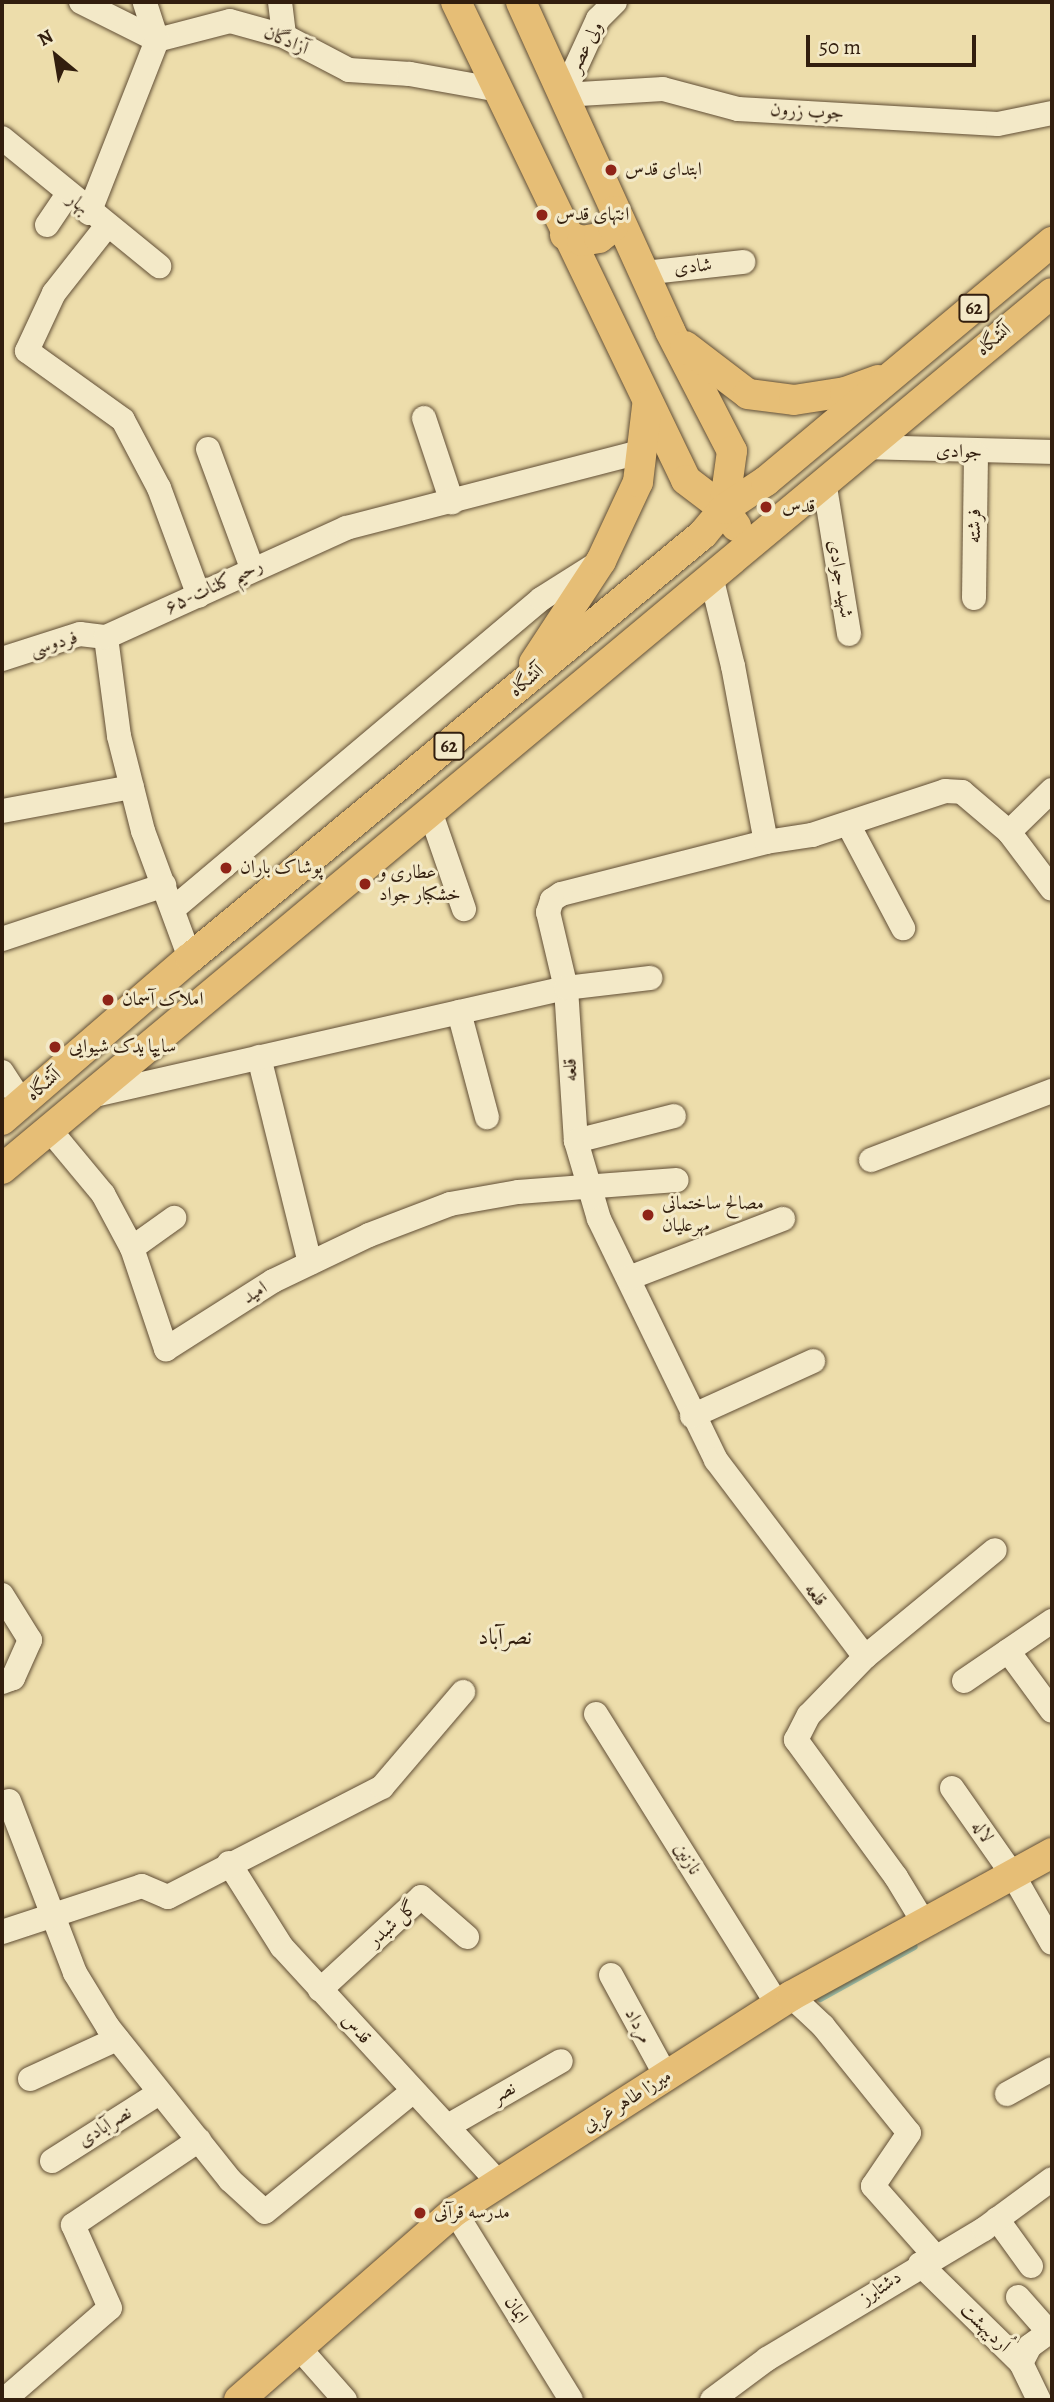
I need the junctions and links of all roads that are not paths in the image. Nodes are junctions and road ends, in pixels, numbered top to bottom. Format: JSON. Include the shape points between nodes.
{"nodes":[{"id":1,"x":82,"y":2,"type":"edge"},
{"id":2,"x":145,"y":2,"type":"edge"},
{"id":3,"x":279,"y":2,"type":"edge"},
{"id":4,"x":456,"y":2,"type":"edge"},
{"id":5,"x":522,"y":2,"type":"edge"},
{"id":6,"x":615,"y":2,"type":"edge"},
{"id":7,"x":284,"y":36,"type":"junction"},
{"id":8,"x":156,"y":40,"type":"junction"},
{"id":9,"x":499,"y":90,"type":"junction"},
{"id":10,"x":563,"y":95,"type":"junction"},
{"id":11,"x":1052,"y":113,"type":"edge"},
{"id":12,"x":4,"y":146,"type":"edge"},
{"id":13,"x":67,"y":195,"type":"junction"},
{"id":14,"x":615,"y":211,"type":"junction"},
{"id":15,"x":97,"y":220,"type":"junction"},
{"id":16,"x":47,"y":225,"type":"dead end"},
{"id":17,"x":565,"y":235,"type":"junction"},
{"id":18,"x":1052,"y":242,"type":"edge"},
{"id":19,"x":743,"y":262,"type":"dead end"},
{"id":20,"x":159,"y":266,"type":"dead end"},
{"id":21,"x":643,"y":273,"type":"junction"},
{"id":22,"x":1052,"y":293,"type":"edge"},
{"id":23,"x":670,"y":331,"type":"junction"},
{"id":24,"x":896,"y":373,"type":"junction"},
{"id":25,"x":647,"y":405,"type":"junction"},
{"id":26,"x":424,"y":418,"type":"dead end"},
{"id":27,"x":865,"y":447,"type":"junction"},
{"id":28,"x":208,"y":449,"type":"dead end"},
{"id":29,"x":643,"y":451,"type":"junction"},
{"id":30,"x":1052,"y":452,"type":"edge"},
{"id":31,"x":976,"y":454,"type":"junction"},
{"id":32,"x":824,"y":481,"type":"junction"},
{"id":33,"x":452,"y":502,"type":"junction"},
{"id":34,"x":724,"y":509,"type":"junction"},
{"id":35,"x":748,"y":543,"type":"junction"},
{"id":36,"x":601,"y":561,"type":"junction"},
{"id":37,"x":252,"y":568,"type":"junction"},
{"id":38,"x":711,"y":576,"type":"junction"},
{"id":39,"x":199,"y":596,"type":"junction"},
{"id":40,"x":974,"y":598,"type":"dead end"},
{"id":41,"x":849,"y":634,"type":"dead end"},
{"id":42,"x":106,"y":637,"type":"junction"},
{"id":43,"x":2,"y":659,"type":"edge"},
{"id":44,"x":517,"y":689,"type":"junction"},
{"id":45,"x":132,"y":787,"type":"junction"},
{"id":46,"x":1052,"y":790,"type":"edge"},
{"id":47,"x":2,"y":811,"type":"edge"},
{"id":48,"x":429,"y":811,"type":"junction"},
{"id":49,"x":848,"y":824,"type":"junction"},
{"id":50,"x":1009,"y":832,"type":"junction"},
{"id":51,"x":766,"y":842,"type":"junction"},
{"id":52,"x":164,"y":885,"type":"junction"},
{"id":53,"x":1052,"y":889,"type":"edge"},
{"id":54,"x":173,"y":909,"type":"junction"},
{"id":55,"x":464,"y":909,"type":"dead end"},
{"id":56,"x":903,"y":928,"type":"dead end"},
{"id":57,"x":2,"y":939,"type":"edge"},
{"id":58,"x":190,"y":958,"type":"junction"},
{"id":59,"x":650,"y":978,"type":"dead end"},
{"id":60,"x":566,"y":988,"type":"junction"},
{"id":61,"x":460,"y":1012,"type":"junction"},
{"id":62,"x":259,"y":1058,"type":"junction"},
{"id":63,"x":2,"y":1072,"type":"edge"},
{"id":64,"x":1052,"y":1091,"type":"edge"},
{"id":65,"x":89,"y":1096,"type":"junction"},
{"id":66,"x":12,"y":1112,"type":"edge"},
{"id":67,"x":674,"y":1116,"type":"dead end"},
{"id":68,"x":487,"y":1117,"type":"dead end"},
{"id":69,"x":50,"y":1129,"type":"junction"},
{"id":70,"x":576,"y":1141,"type":"junction"},
{"id":71,"x":872,"y":1160,"type":"dead end"},
{"id":72,"x":2,"y":1169,"type":"edge"},
{"id":73,"x":677,"y":1180,"type":"dead end"},
{"id":74,"x":590,"y":1190,"type":"junction"},
{"id":75,"x":174,"y":1217,"type":"dead end"},
{"id":76,"x":783,"y":1219,"type":"dead end"},
{"id":77,"x":132,"y":1248,"type":"junction"},
{"id":78,"x":310,"y":1263,"type":"junction"},
{"id":79,"x":629,"y":1278,"type":"junction"},
{"id":80,"x":813,"y":1361,"type":"dead end"},
{"id":81,"x":692,"y":1416,"type":"junction"},
{"id":82,"x":995,"y":1549,"type":"dead end"},
{"id":83,"x":2,"y":1595,"type":"edge"},
{"id":84,"x":1052,"y":1621,"type":"edge"},
{"id":85,"x":1008,"y":1651,"type":"junction"},
{"id":86,"x":865,"y":1657,"type":"junction"},
{"id":87,"x":964,"y":1681,"type":"dead end"},
{"id":88,"x":2,"y":1682,"type":"edge"},
{"id":89,"x":463,"y":1692,"type":"dead end"},
{"id":90,"x":1052,"y":1711,"type":"edge"},
{"id":91,"x":596,"y":1714,"type":"dead end"},
{"id":92,"x":952,"y":1788,"type":"dead end"},
{"id":93,"x":9,"y":1801,"type":"dead end"},
{"id":94,"x":1052,"y":1853,"type":"edge"},
{"id":95,"x":229,"y":1863,"type":"junction"},
{"id":96,"x":1013,"y":1875,"type":"junction"},
{"id":97,"x":50,"y":1914,"type":"junction"},
{"id":98,"x":924,"y":1923,"type":"junction"},
{"id":99,"x":2,"y":1932,"type":"edge"},
{"id":100,"x":467,"y":1937,"type":"dead end"},
{"id":101,"x":1052,"y":1943,"type":"edge"},
{"id":102,"x":611,"y":1975,"type":"dead end"},
{"id":103,"x":320,"y":1990,"type":"junction"},
{"id":104,"x":784,"y":2001,"type":"junction"},
{"id":105,"x":117,"y":2039,"type":"junction"},
{"id":106,"x":561,"y":2061,"type":"dead end"},
{"id":107,"x":1052,"y":2069,"type":"edge"},
{"id":108,"x":666,"y":2076,"type":"junction"},
{"id":109,"x":30,"y":2079,"type":"dead end"},
{"id":110,"x":412,"y":2092,"type":"junction"},
{"id":111,"x":159,"y":2094,"type":"junction"},
{"id":112,"x":1007,"y":2094,"type":"dead end"},
{"id":113,"x":448,"y":2126,"type":"junction"},
{"id":114,"x":199,"y":2140,"type":"junction"},
{"id":115,"x":52,"y":2161,"type":"dead end"},
{"id":116,"x":1052,"y":2179,"type":"edge"},
{"id":117,"x":499,"y":2183,"type":"junction"},
{"id":118,"x":997,"y":2218,"type":"junction"},
{"id":119,"x":460,"y":2220,"type":"dead end"},
{"id":120,"x":928,"y":2260,"type":"junction"},
{"id":121,"x":1031,"y":2266,"type":"dead end"},
{"id":122,"x":1018,"y":2297,"type":"dead end"},
{"id":123,"x":1051,"y":2331,"type":"edge"},
{"id":124,"x":300,"y":2349,"type":"junction"},
{"id":125,"x":1021,"y":2362,"type":"junction"},
{"id":126,"x":4,"y":2400,"type":"edge"},
{"id":127,"x":239,"y":2400,"type":"edge"},
{"id":128,"x":345,"y":2400,"type":"edge"},
{"id":129,"x":571,"y":2400,"type":"edge"},
{"id":130,"x":712,"y":2400,"type":"edge"},
{"id":131,"x":1039,"y":2400,"type":"edge"}],
"edges":[{"from":1,"to":8,"type":"street"},
{"from":2,"to":8,"type":"street"},
{"from":3,"to":7,"type":"street"},
{"from":4,"to":9,"type":"main road"},
{"from":5,"to":10,"type":"main road"},
{"from":6,"to":10,"type":"street","name":"ولی عصر","via":[[598,19]]},
{"from":7,"to":8,"type":"street","name":"آزادگان","via":[[230,21]]},
{"from":7,"to":9,"type":"street","name":"آزادگان","via":[[349,70],[410,74]]},
{"from":8,"to":15,"type":"street"},
{"from":9,"to":17,"type":"main road"},
{"from":10,"to":11,"type":"street","name":"جوب زرون","via":[[663,89],[738,109],[998,124]]},
{"from":10,"to":14,"type":"main road"},
{"from":12,"to":13,"type":"street","name":"بهار"},
{"from":13,"to":15,"type":"street","name":"بهار"},
{"from":13,"to":16,"type":"street"},
{"from":14,"to":17,"type":"main road","via":[[613,227],[599,238],[582,241]]},
{"from":14,"to":21,"type":"main road"},
{"from":15,"to":20,"type":"street","name":"بهار"},
{"from":15,"to":39,"type":"street","via":[[54,293],[27,351],[123,420],[159,488]]},
{"from":17,"to":25,"type":"main road"},
{"from":18,"to":24,"type":"main road","name":"آتشگاه","number":"62"},
{"from":19,"to":21,"type":"street","name":"شادی"},
{"from":21,"to":23,"type":"main road"},
{"from":22,"to":27,"type":"main road","name":"آتشگاه","number":"62"},
{"from":23,"to":24,"type":"main road","via":[[707,367],[748,394],[794,400],[845,392]]},
{"from":23,"to":34,"type":"main road","via":[[732,451]]},
{"from":24,"to":34,"type":"main road","name":"آتشگاه","number":"62","via":[[766,481]]},
{"from":25,"to":29,"type":"main road"},
{"from":25,"to":34,"type":"main road","via":[[686,480]]},
{"from":26,"to":33,"type":"street"},
{"from":27,"to":31,"type":"street","name":"جوادی"},
{"from":27,"to":32,"type":"main road","name":"آتشگاه","number":"62"},
{"from":28,"to":37,"type":"street"},
{"from":29,"to":33,"type":"street","name":"۶۵-رحیم کلنات"},
{"from":29,"to":36,"type":"main road","via":[[638,482]]},
{"from":30,"to":31,"type":"street","name":"جوادی"},
{"from":31,"to":40,"type":"street","name":"فرشته"},
{"from":32,"to":35,"type":"main road","name":"آتشگاه","number":"62"},
{"from":32,"to":41,"type":"street","name":"شهید جوادی"},
{"from":33,"to":37,"type":"street","name":"۶۵-رحیم کلنات","via":[[346,528]]},
{"from":34,"to":35,"type":"main road"},
{"from":34,"to":44,"type":"main road","name":"آتشگاه","number":"62","via":[[703,534]]},
{"from":35,"to":38,"type":"main road","name":"آتشگاه","number":"62"},
{"from":36,"to":44,"type":"main road"},
{"from":36,"to":54,"type":"street","via":[[541,599]]},
{"from":37,"to":39,"type":"street","name":"۶۵-رحیم کلنات"},
{"from":38,"to":48,"type":"main road","name":"آتشگاه","number":"62"},
{"from":38,"to":51,"type":"street"},
{"from":39,"to":42,"type":"street","name":"۶۵-رحیم کلنات"},
{"from":42,"to":43,"type":"street","name":"فردوسی","via":[[80,634]]},
{"from":42,"to":45,"type":"street","via":[[119,736]]},
{"from":44,"to":58,"type":"main road","name":"آتشگاه","number":"62"},
{"from":45,"to":47,"type":"street"},
{"from":45,"to":52,"type":"street"},
{"from":46,"to":50,"type":"street"},
{"from":48,"to":55,"type":"street"},
{"from":48,"to":65,"type":"main road","name":"آتشگاه","number":"62"},
{"from":49,"to":50,"type":"street","via":[[945,790],[962,792]]},
{"from":49,"to":51,"type":"street"},
{"from":49,"to":56,"type":"street"},
{"from":50,"to":53,"type":"street"},
{"from":51,"to":60,"type":"street","name":"قلعه","via":[[552,900],[548,912]]},
{"from":52,"to":54,"type":"street"},
{"from":52,"to":57,"type":"street"},
{"from":54,"to":58,"type":"street"},
{"from":58,"to":66,"type":"main road","name":"آتشگاه","number":"62"},
{"from":59,"to":60,"type":"street"},
{"from":60,"to":61,"type":"street"},
{"from":60,"to":70,"type":"street","name":"قلعه"},
{"from":61,"to":62,"type":"street"},
{"from":61,"to":68,"type":"street"},
{"from":62,"to":65,"type":"street"},
{"from":62,"to":78,"type":"street"},
{"from":63,"to":66,"type":"street"},
{"from":64,"to":71,"type":"street"},
{"from":65,"to":69,"type":"main road","name":"آتشگاه","number":"62"},
{"from":67,"to":70,"type":"street"},
{"from":69,"to":72,"type":"main road","name":"آتشگاه","number":"62"},
{"from":69,"to":77,"type":"street","name":"امید","via":[[103,1194]]},
{"from":70,"to":74,"type":"street","name":"قلعه"},
{"from":73,"to":74,"type":"street","name":"امید"},
{"from":74,"to":78,"type":"street","name":"امید","via":[[518,1192],[450,1205]]},
{"from":74,"to":79,"type":"street","name":"قلعه","via":[[599,1219]]},
{"from":75,"to":77,"type":"street"},
{"from":76,"to":79,"type":"street"},
{"from":77,"to":78,"type":"street","name":"امید","via":[[166,1349],[273,1281]]},
{"from":79,"to":81,"type":"street","name":"قلعه"},
{"from":80,"to":81,"type":"street"},
{"from":81,"to":86,"type":"street","name":"قلعه","via":[[748,1506]]},
{"from":82,"to":86,"type":"street"},
{"from":83,"to":88,"type":"street","via":[[30,1640],[13,1678]]},
{"from":84,"to":85,"type":"street"},
{"from":85,"to":87,"type":"street"},
{"from":85,"to":90,"type":"street"},
{"from":86,"to":98,"type":"street","via":[[809,1715],[796,1740]]},
{"from":89,"to":95,"type":"street","via":[[382,1787]]},
{"from":91,"to":104,"type":"street","name":"نازنین"},
{"from":92,"to":96,"type":"street","name":"لاله"},
{"from":93,"to":97,"type":"street"},
{"from":94,"to":96,"type":"main road","name":"میرزا طاهر غربی"},
{"from":95,"to":97,"type":"street","via":[[168,1898],[142,1886]]},
{"from":95,"to":103,"type":"street","name":"قدس","via":[[282,1947]]},
{"from":96,"to":98,"type":"main road","name":"میرزا طاهر غربی"},
{"from":96,"to":101,"type":"street","name":"لاله"},
{"from":97,"to":99,"type":"street"},
{"from":97,"to":105,"type":"street","via":[[75,1973]]},
{"from":98,"to":104,"type":"main road","name":"میرزا طاهر غربی"},
{"from":100,"to":103,"type":"street","name":"گل شبدر","via":[[421,1897]]},
{"from":102,"to":108,"type":"street","name":"مرداد"},
{"from":103,"to":110,"type":"street","name":"قدس"},
{"from":104,"to":108,"type":"main road","name":"میرزا طاهر غربی"},
{"from":104,"to":120,"type":"street","name":"نازنین","via":[[822,2026],[909,2133],[873,2186]]},
{"from":105,"to":109,"type":"street"},
{"from":105,"to":111,"type":"street"},
{"from":106,"to":113,"type":"street","name":"نصر"},
{"from":107,"to":112,"type":"street"},
{"from":108,"to":117,"type":"main road","name":"میرزا طاهر غربی"},
{"from":110,"to":113,"type":"street","name":"قدس"},
{"from":110,"to":114,"type":"street","via":[[265,2212],[230,2180]]},
{"from":111,"to":114,"type":"street"},
{"from":111,"to":115,"type":"street","name":"نصرآبادی"},
{"from":113,"to":117,"type":"street","name":"قدس"},
{"from":114,"to":126,"type":"street","via":[[74,2225],[110,2308]]},
{"from":116,"to":118,"type":"street","name":"دشتابرز"},
{"from":117,"to":124,"type":"main road","name":"میرزا طاهر غربی","via":[[455,2211]]},
{"from":118,"to":120,"type":"street","name":"دشتابرز"},
{"from":118,"to":121,"type":"street"},
{"from":119,"to":129,"type":"street","name":"ایمان"},
{"from":120,"to":125,"type":"street","name":"اُردیبهشت"},
{"from":120,"to":130,"type":"street","name":"دشتابرز","via":[[767,2359]]},
{"from":122,"to":123,"type":"street"},
{"from":123,"to":125,"type":"street","via":[[1030,2346]]},
{"from":124,"to":127,"type":"main road","name":"میرزا طاهر غربی"},
{"from":124,"to":128,"type":"street"},
{"from":125,"to":131,"type":"street","name":"اُردیبهشت"}]}
